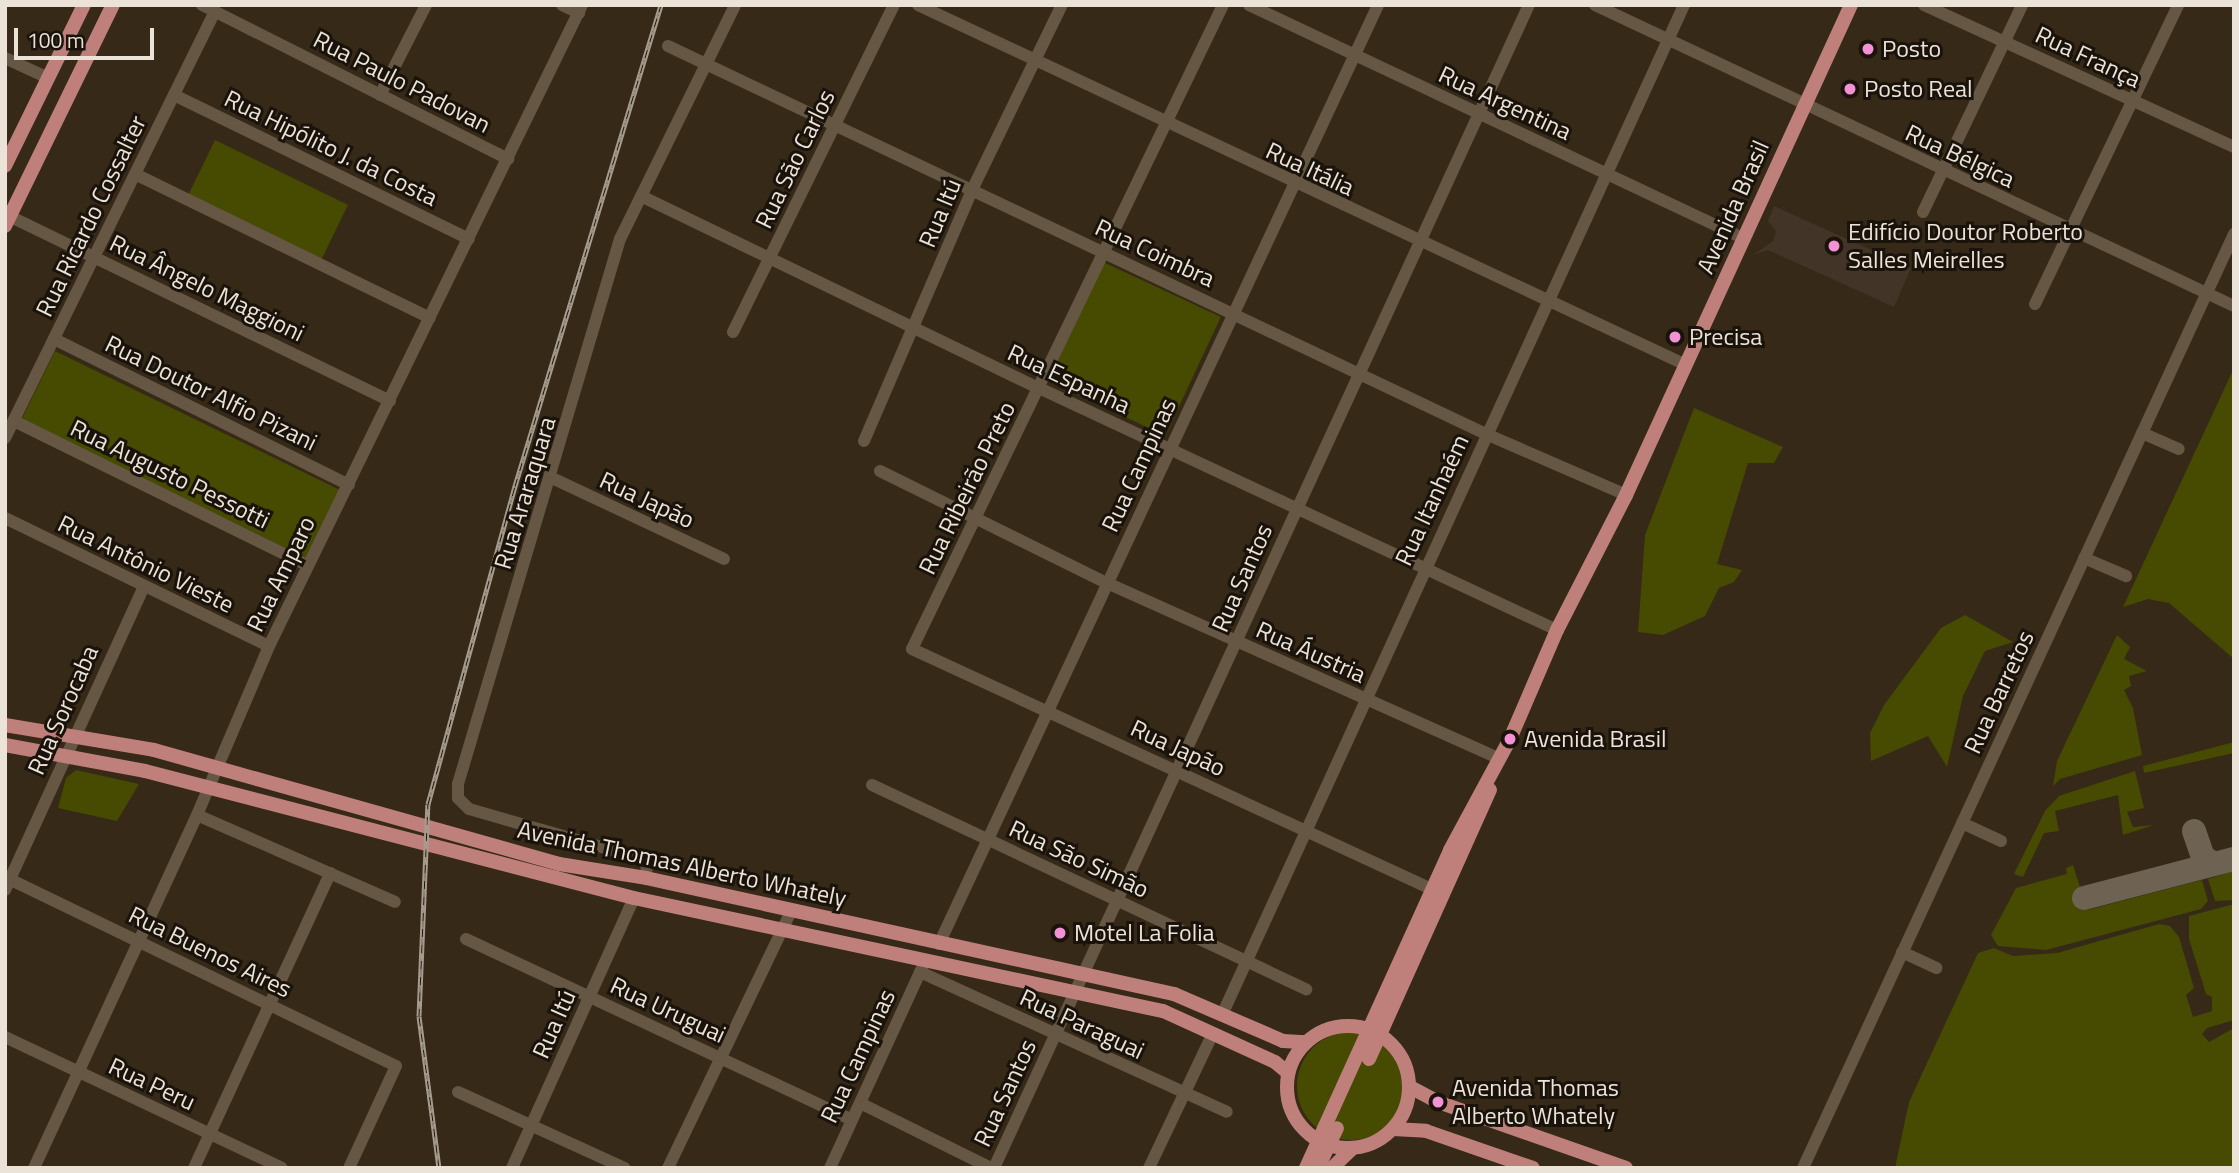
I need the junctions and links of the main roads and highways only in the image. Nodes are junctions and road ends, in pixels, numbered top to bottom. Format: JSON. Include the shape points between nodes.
{"nodes":[{"id":1,"x":84,"y":5,"type":"edge"},
{"id":2,"x":113,"y":5,"type":"edge"},
{"id":3,"x":1851,"y":5,"type":"edge"},
{"id":4,"x":5,"y":166,"type":"edge"},
{"id":5,"x":7,"y":218,"type":"edge"},
{"id":6,"x":5,"y":725,"type":"edge"},
{"id":7,"x":5,"y":745,"type":"edge"},
{"id":8,"x":1456,"y":852,"type":"junction"},
{"id":9,"x":558,"y":871,"type":"junction"},
{"id":10,"x":1422,"y":928,"type":"junction"},
{"id":11,"x":1336,"y":1026,"type":"junction"},
{"id":12,"x":1305,"y":1042,"type":"junction"},
{"id":13,"x":1395,"y":1046,"type":"junction"},
{"id":14,"x":1288,"y":1073,"type":"junction"},
{"id":15,"x":1410,"y":1087,"type":"junction"},
{"id":16,"x":1393,"y":1129,"type":"junction"},
{"id":17,"x":1309,"y":1134,"type":"junction"},
{"id":18,"x":1353,"y":1148,"type":"junction"},
{"id":19,"x":1335,"y":1167,"type":"edge"},
{"id":20,"x":1297,"y":1168,"type":"edge"},
{"id":21,"x":1306,"y":1168,"type":"edge"},
{"id":22,"x":1318,"y":1168,"type":"edge"},
{"id":23,"x":1533,"y":1168,"type":"edge"},
{"id":24,"x":1626,"y":1168,"type":"edge"}],
"edges":[{"from":1,"to":4,"type":"main road"},
{"from":2,"to":5,"type":"main road"},
{"from":3,"to":8,"type":"main road","name":"Avenida Brasil"},
{"from":6,"to":9,"type":"main road","name":"Avenida Thomas Alberto Whately","via":[[214,766],[405,819]]},
{"from":7,"to":9,"type":"main road","name":"Avenida Thomas Alberto Whately","via":[[66,754],[399,838]]},
{"from":8,"to":10,"type":"main road","name":"Avenida Brasil"},
{"from":8,"to":11,"type":"main road","name":"Avenida Brasil","via":[[1425,886],[1373,1006],[1359,1020]]},
{"from":8,"to":13,"type":"main road","name":"Avenida Brasil","via":[[1452,892],[1394,1021]]},
{"from":9,"to":12,"type":"main road","name":"Avenida Thomas Alberto Whately","via":[[646,878],[1174,994],[1283,1041]]},
{"from":9,"to":14,"type":"main road","name":"Avenida Thomas Alberto Whately","via":[[634,898],[922,967],[1163,1011]]},
{"from":10,"to":21,"type":"main road","name":"Avenida Brasil"},
{"from":10,"to":22,"type":"main road","name":"Avenida Brasil"},
{"from":11,"to":12,"type":"main road"},
{"from":11,"to":13,"type":"main road","via":[[1369,1028]]},
{"from":12,"to":14,"type":"main road"},
{"from":13,"to":15,"type":"main road"},
{"from":14,"to":17,"type":"main road","via":[[1289,1107]]},
{"from":15,"to":16,"type":"main road"},
{"from":15,"to":24,"type":"main road","via":[[1438,1102]]},
{"from":16,"to":18,"type":"main road","via":[[1368,1145]]},
{"from":16,"to":23,"type":"main road","via":[[1426,1131]]},
{"from":17,"to":18,"type":"main road","via":[[1324,1143]]},
{"from":17,"to":20,"type":"main road"},
{"from":18,"to":19,"type":"main road"}]}
